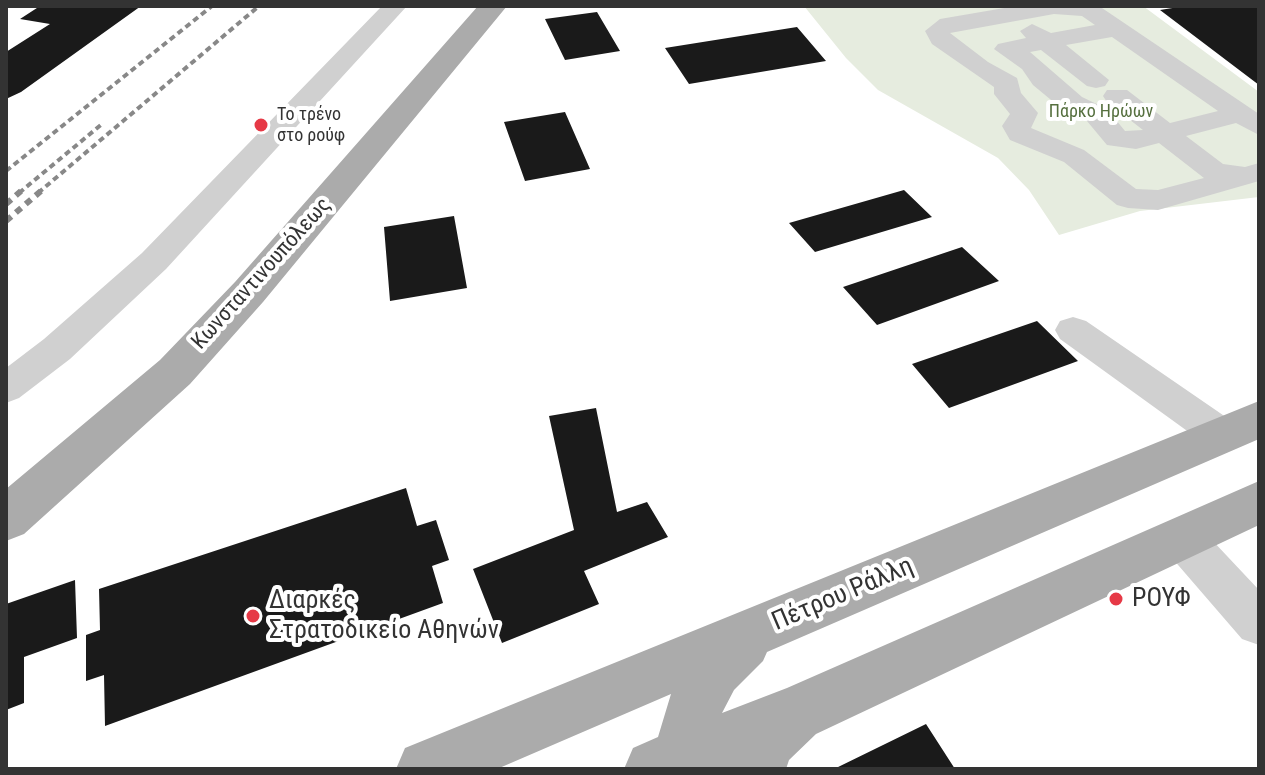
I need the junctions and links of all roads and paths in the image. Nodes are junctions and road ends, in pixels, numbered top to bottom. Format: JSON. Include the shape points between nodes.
{"nodes":[{"id":1,"x":395,"y":6,"type":"edge"},
{"id":2,"x":469,"y":6,"type":"edge"},
{"id":3,"x":493,"y":6,"type":"edge"},
{"id":4,"x":1091,"y":7,"type":"edge"},
{"id":5,"x":1006,"y":15,"type":"junction"},
{"id":6,"x":1118,"y":28,"type":"junction"},
{"id":7,"x":1040,"y":41,"type":"junction"},
{"id":8,"x":1180,"y":72,"type":"junction"},
{"id":9,"x":1096,"y":90,"type":"junction"},
{"id":10,"x":1250,"y":121,"type":"edge"},
{"id":11,"x":1206,"y":122,"type":"junction"},
{"id":12,"x":1159,"y":134,"type":"junction"},
{"id":13,"x":1254,"y":169,"type":"edge"},
{"id":14,"x":1197,"y":188,"type":"junction"},
{"id":15,"x":1073,"y":330,"type":"dead end"},
{"id":16,"x":6,"y":388,"type":"edge"},
{"id":17,"x":1240,"y":427,"type":"edge"},
{"id":18,"x":6,"y":480,"type":"edge"},
{"id":19,"x":1259,"y":502,"type":"edge"},
{"id":20,"x":6,"y":519,"type":"edge"},
{"id":21,"x":1181,"y":537,"type":"junction"},
{"id":22,"x":1259,"y":623,"type":"edge"},
{"id":23,"x":755,"y":632,"type":"junction"},
{"id":24,"x":797,"y":713,"type":"junction"},
{"id":25,"x":673,"y":765,"type":"edge"},
{"id":26,"x":426,"y":769,"type":"edge"},
{"id":27,"x":756,"y":769,"type":"edge"}],
"edges":[{"from":1,"to":16,"type":"lane","via":[[143,271]]},
{"from":2,"to":18,"type":"main road","name":"Κωνσταντινουπόλεως","via":[[222,285],[134,373]]},
{"from":3,"to":20,"type":"main road","name":"Κωνσταντινουπόλεως","via":[[175,372]]},
{"from":4,"to":5,"type":"lane"},
{"from":4,"to":6,"type":"lane"},
{"from":5,"to":7,"type":"lane"},
{"from":5,"to":14,"type":"lane","via":[[949,24],[937,34],[1008,84],[1007,94],[1024,113],[1016,126],[1020,134],[1074,156],[1128,198],[1158,200]]},
{"from":6,"to":7,"type":"lane"},
{"from":6,"to":8,"type":"lane"},
{"from":7,"to":9,"type":"lane"},
{"from":7,"to":9,"type":"lane","via":[[1007,49],[1032,64],[1042,79]]},
{"from":8,"to":9,"type":"lane"},
{"from":8,"to":10,"type":"lane"},
{"from":9,"to":12,"type":"lane"},
{"from":9,"to":12,"type":"lane","via":[[1097,115],[1117,139]]},
{"from":10,"to":11,"type":"lane"},
{"from":11,"to":12,"type":"lane"},
{"from":11,"to":13,"type":"lane"},
{"from":12,"to":13,"type":"lane","via":[[1215,172]]},
{"from":12,"to":14,"type":"lane","via":[[1205,175]]},
{"from":13,"to":14,"type":"lane"},
{"from":15,"to":17,"type":"lane"},
{"from":17,"to":23,"type":"main road","name":"Πέτρου Ράλλη"},
{"from":19,"to":21,"type":"main road"},
{"from":21,"to":22,"type":"lane"},
{"from":21,"to":24,"type":"main road"},
{"from":23,"to":25,"type":"main road","via":[[714,670]]},
{"from":23,"to":26,"type":"main road","name":"Πέτρου Ράλλη"},
{"from":24,"to":25,"type":"main road"},
{"from":24,"to":27,"type":"main road","via":[[766,741]]}]}
